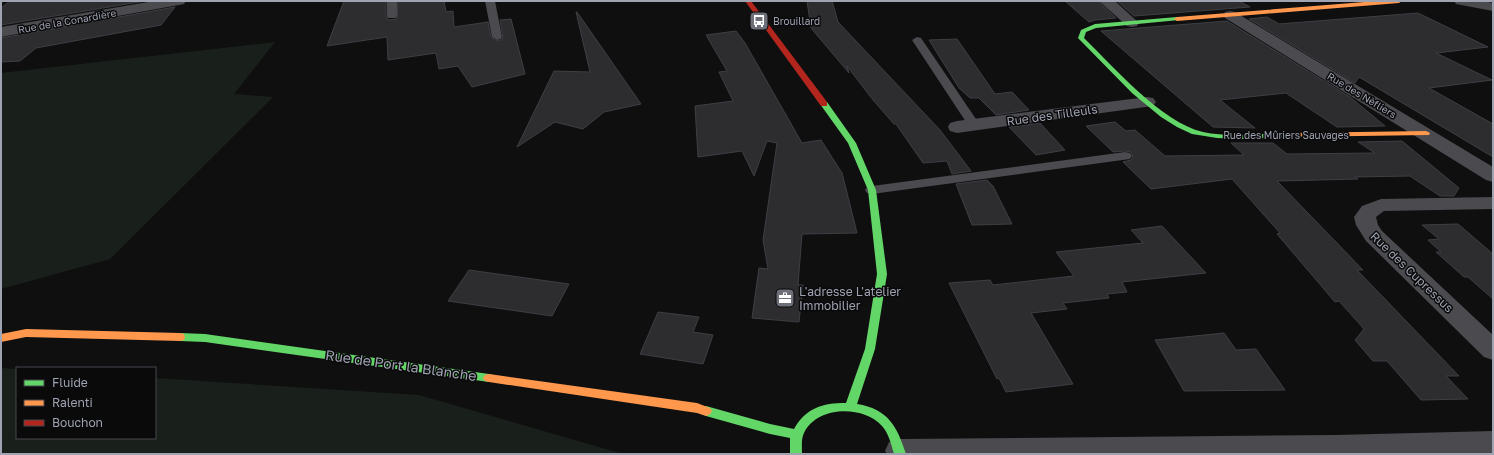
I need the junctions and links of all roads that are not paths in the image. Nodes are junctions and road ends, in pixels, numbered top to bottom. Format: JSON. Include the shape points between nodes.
{"nodes":[{"id":1,"x":179,"y":1,"type":"edge"},
{"id":2,"x":392,"y":1,"type":"edge"},
{"id":3,"x":490,"y":1,"type":"edge"},
{"id":4,"x":748,"y":1,"type":"edge"},
{"id":5,"x":1106,"y":1,"type":"edge"},
{"id":6,"x":1399,"y":1,"type":"edge"},
{"id":7,"x":1461,"y":1,"type":"edge"},
{"id":8,"x":1492,"y":7,"type":"edge"},
{"id":9,"x":1230,"y":15,"type":"junction"},
{"id":10,"x":392,"y":16,"type":"dead end"},
{"id":11,"x":1132,"y":23,"type":"junction"},
{"id":12,"x":1,"y":32,"type":"edge"},
{"id":13,"x":497,"y":37,"type":"dead end"},
{"id":14,"x":917,"y":40,"type":"dead end"},
{"id":15,"x":1148,"y":102,"type":"junction"},
{"id":16,"x":966,"y":126,"type":"joint"},
{"id":17,"x":1426,"y":133,"type":"junction"},
{"id":18,"x":1125,"y":156,"type":"dead end"},
{"id":19,"x":1493,"y":176,"type":"edge"},
{"id":20,"x":872,"y":190,"type":"junction"},
{"id":21,"x":1493,"y":203,"type":"edge"},
{"id":22,"x":1,"y":338,"type":"edge"},
{"id":23,"x":1493,"y":350,"type":"edge"},
{"id":24,"x":850,"y":407,"type":"junction"},
{"id":25,"x":796,"y":434,"type":"junction"},
{"id":26,"x":1493,"y":443,"type":"edge"},
{"id":27,"x":1338,"y":450,"type":"edge"},
{"id":28,"x":900,"y":453,"type":"edge"},
{"id":29,"x":796,"y":454,"type":"edge"}],
"edges":[{"from":1,"to":12,"type":"street","name":"Rue de la Conardière"},
{"from":2,"to":10,"type":"lane"},
{"from":3,"to":13,"type":"lane"},
{"from":4,"to":20,"type":"street","via":[[852,143]]},
{"from":5,"to":11,"type":"street"},
{"from":6,"to":9,"type":"street"},
{"from":7,"to":8,"type":"street"},
{"from":9,"to":11,"type":"street"},
{"from":9,"to":17,"type":"street","name":"Rue des Nèfliers"},
{"from":11,"to":15,"type":"street","name":"Rue des Mûriers Sauvages","via":[[1088,28],[1083,31],[1081,38]]},
{"from":14,"to":16,"type":"lane"},
{"from":15,"to":16,"type":"street","name":"Rue des Tilleuls"},
{"from":15,"to":17,"type":"street","name":"Rue des Mûriers Sauvages","via":[[1169,119],[1196,132],[1223,136]]},
{"from":17,"to":19,"type":"street","name":"Rue des Nèfliers"},
{"from":18,"to":20,"type":"lane"},
{"from":20,"to":24,"type":"street","via":[[882,274],[870,350]]},
{"from":21,"to":23,"type":"street","name":"Rue des Cupressus","via":[[1381,206],[1371,208],[1364,220],[1374,236]]},
{"from":22,"to":25,"type":"street","name":"Rue de Port la Blanche","via":[[26,332],[205,338],[697,408]]},
{"from":24,"to":25,"type":"street","via":[[831,408],[816,413],[804,422]]},
{"from":24,"to":28,"type":"street","via":[[883,421],[895,436]]},
{"from":25,"to":29,"type":"street"},
{"from":26,"to":27,"type":"street"},
{"from":27,"to":28,"type":"street"}]}
